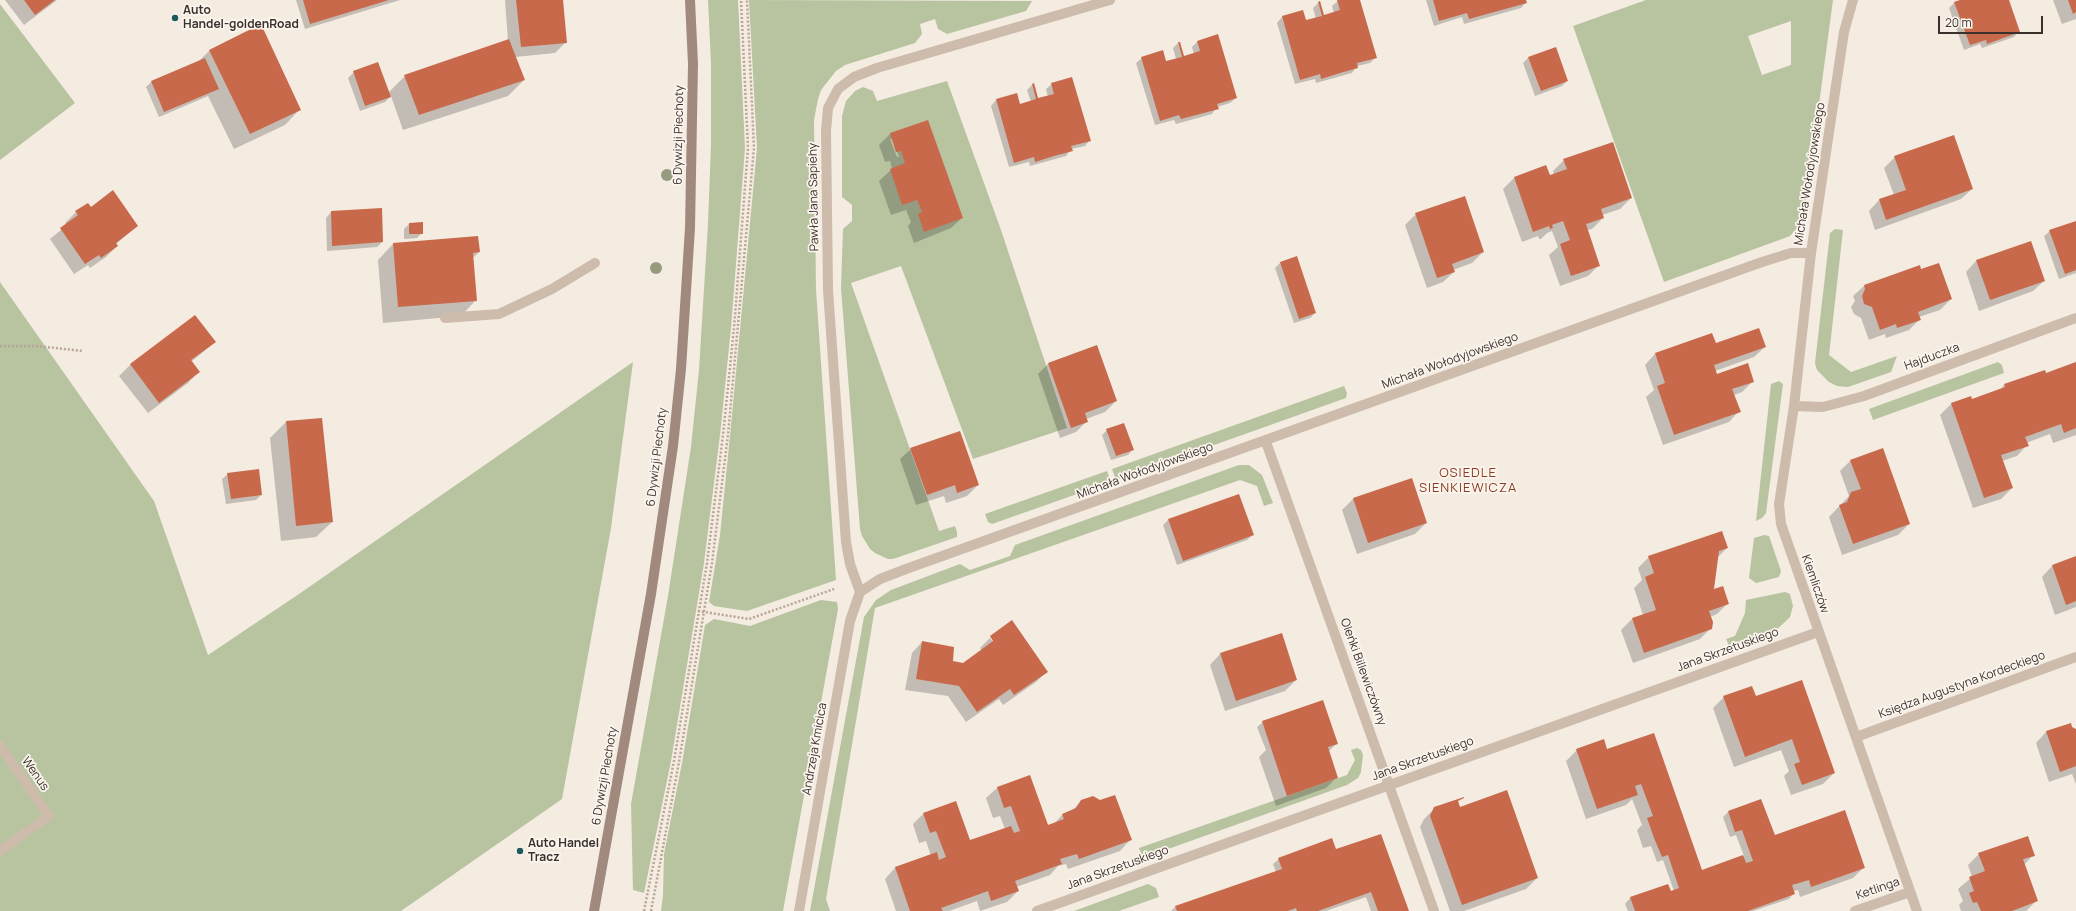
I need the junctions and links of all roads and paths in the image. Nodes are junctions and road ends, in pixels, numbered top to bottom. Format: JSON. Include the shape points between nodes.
{"nodes":[{"id":1,"x":690,"y":0,"type":"edge"},
{"id":2,"x":741,"y":0,"type":"edge"},
{"id":3,"x":747,"y":0,"type":"edge"},
{"id":4,"x":1110,"y":0,"type":"edge"},
{"id":5,"x":1853,"y":0,"type":"edge"},
{"id":6,"x":1812,"y":253,"type":"junction"},
{"id":7,"x":595,"y":263,"type":"dead end"},
{"id":8,"x":445,"y":318,"type":"dead end"},
{"id":9,"x":2076,"y":318,"type":"edge"},
{"id":10,"x":0,"y":346,"type":"edge"},
{"id":11,"x":83,"y":352,"type":"dead end"},
{"id":12,"x":1794,"y":406,"type":"junction"},
{"id":13,"x":1266,"y":442,"type":"junction"},
{"id":14,"x":860,"y":592,"type":"junction"},
{"id":15,"x":698,"y":611,"type":"junction"},
{"id":16,"x":704,"y":612,"type":"junction"},
{"id":17,"x":1818,"y":632,"type":"junction"},
{"id":18,"x":2076,"y":658,"type":"edge"},
{"id":19,"x":1856,"y":737,"type":"junction"},
{"id":20,"x":0,"y":746,"type":"edge"},
{"id":21,"x":1390,"y":785,"type":"junction"},
{"id":22,"x":0,"y":851,"type":"edge"},
{"id":23,"x":1910,"y":892,"type":"junction"},
{"id":24,"x":594,"y":911,"type":"edge"},
{"id":25,"x":644,"y":911,"type":"edge"},
{"id":26,"x":651,"y":911,"type":"edge"},
{"id":27,"x":799,"y":911,"type":"edge"},
{"id":28,"x":1037,"y":911,"type":"edge"},
{"id":29,"x":1434,"y":911,"type":"edge"},
{"id":30,"x":1855,"y":911,"type":"edge"},
{"id":31,"x":1917,"y":911,"type":"edge"}],
"edges":[{"from":1,"to":24,"type":"street","name":"6 Dywizji Piechoty","via":[[693,64],[690,228],[673,446],[650,601]]},
{"from":2,"to":15,"type":"path","via":[[748,148],[723,435]]},
{"from":3,"to":16,"type":"path","via":[[754,148],[728,435]]},
{"from":4,"to":14,"type":"street","name":"Pawła Jana Sapiehy","via":[[876,68],[854,77],[838,89],[828,108],[828,290],[846,542],[850,564]]},
{"from":5,"to":6,"type":"street","name":"Michała Wołodyjowskiego","via":[[1844,32]]},
{"from":6,"to":12,"type":"street","name":"Kiemliczów"},
{"from":6,"to":13,"type":"street","name":"Michała Wołodyjowskiego","via":[[1791,253],[1762,262]]},
{"from":7,"to":8,"type":"street","via":[[552,289],[499,314]]},
{"from":9,"to":12,"type":"street","name":"Hajduczka","via":[[1864,396],[1823,407]]},
{"from":10,"to":11,"type":"path","via":[[37,346]]},
{"from":12,"to":17,"type":"street","name":"Kiemliczów","via":[[1780,504],[1781,524]]},
{"from":13,"to":14,"type":"street","name":"Michała Wołodyjowskiego","via":[[880,579]]},
{"from":13,"to":21,"type":"street","name":"Oleńki Billewiczówny"},
{"from":14,"to":16,"type":"path","via":[[837,588],[749,619]]},
{"from":14,"to":27,"type":"street","name":"Andrzeja Kmicica","via":[[850,621]]},
{"from":15,"to":16,"type":"path"},
{"from":15,"to":25,"type":"path","via":[[674,762]]},
{"from":16,"to":26,"type":"path"},
{"from":17,"to":19,"type":"street","name":"Kiemliczów"},
{"from":17,"to":21,"type":"street","name":"Jana Skrzetuskiego"},
{"from":18,"to":19,"type":"street","name":"Księdza Augustyna Kordeckiego"},
{"from":19,"to":23,"type":"street","name":"Kiemliczów"},
{"from":20,"to":22,"type":"street","name":"Wenus","via":[[49,816]]},
{"from":21,"to":28,"type":"street","name":"Jana Skrzetuskiego"},
{"from":21,"to":29,"type":"street","name":"Oleńki Billewiczówny"},
{"from":23,"to":30,"type":"street","name":"Ketlinga"},
{"from":23,"to":31,"type":"street","name":"Kiemliczów"}]}
